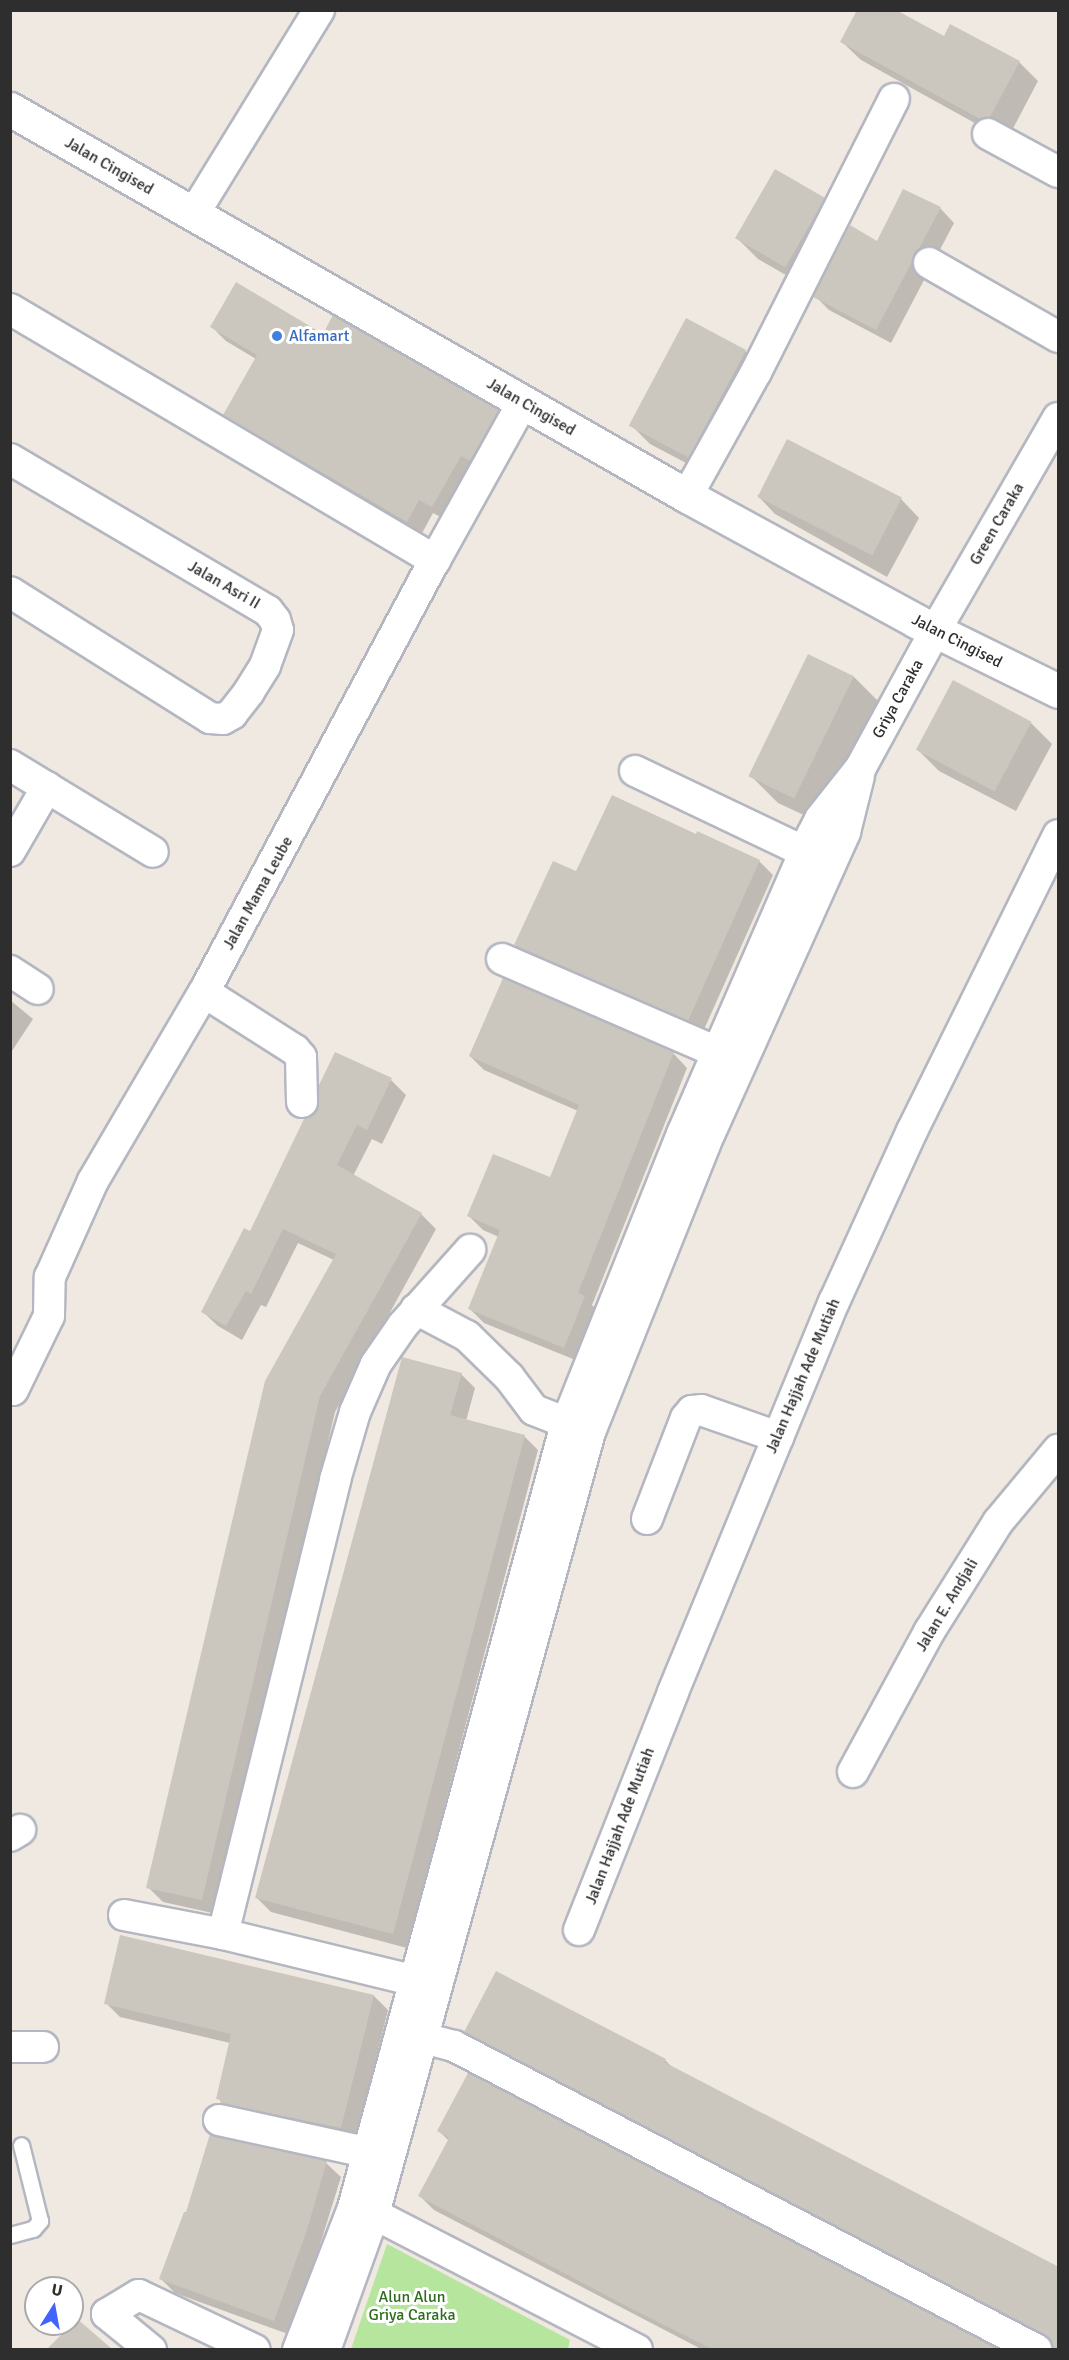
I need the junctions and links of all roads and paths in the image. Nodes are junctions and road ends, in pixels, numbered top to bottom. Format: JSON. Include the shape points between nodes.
{"nodes":[{"id":1,"x":319,"y":10,"type":"edge"},
{"id":2,"x":894,"y":99,"type":"dead end"},
{"id":3,"x":10,"y":109,"type":"edge"},
{"id":4,"x":988,"y":134,"type":"dead end"},
{"id":5,"x":1059,"y":172,"type":"edge"},
{"id":6,"x":193,"y":215,"type":"junction"},
{"id":7,"x":928,"y":262,"type":"dead end"},
{"id":8,"x":10,"y":309,"type":"edge"},
{"id":9,"x":1059,"y":337,"type":"edge"},
{"id":10,"x":523,"y":402,"type":"junction"},
{"id":11,"x":1059,"y":418,"type":"edge"},
{"id":12,"x":10,"y":459,"type":"edge"},
{"id":13,"x":687,"y":495,"type":"junction"},
{"id":14,"x":435,"y":560,"type":"junction"},
{"id":15,"x":10,"y":592,"type":"edge"},
{"id":16,"x":935,"y":631,"type":"junction"},
{"id":17,"x":1059,"y":691,"type":"edge"},
{"id":18,"x":10,"y":765,"type":"edge"},
{"id":19,"x":635,"y":771,"type":"dead end"},
{"id":20,"x":47,"y":787,"type":"junction"},
{"id":21,"x":1059,"y":835,"type":"edge"},
{"id":22,"x":821,"y":849,"type":"junction"},
{"id":23,"x":10,"y":851,"type":"edge"},
{"id":24,"x":153,"y":852,"type":"dead end"},
{"id":25,"x":502,"y":959,"type":"dead end"},
{"id":26,"x":10,"y":971,"type":"edge"},
{"id":27,"x":38,"y":989,"type":"dead end"},
{"id":28,"x":204,"y":992,"type":"junction"},
{"id":29,"x":717,"y":1052,"type":"junction"},
{"id":30,"x":302,"y":1102,"type":"dead end"},
{"id":31,"x":694,"y":1139,"type":"junction"},
{"id":32,"x":470,"y":1250,"type":"dead end"},
{"id":33,"x":416,"y":1309,"type":"junction"},
{"id":34,"x":13,"y":1390,"type":"dead end"},
{"id":35,"x":578,"y":1428,"type":"junction"},
{"id":36,"x":778,"y":1437,"type":"junction"},
{"id":37,"x":1059,"y":1450,"type":"edge"},
{"id":38,"x":647,"y":1519,"type":"dead end"},
{"id":39,"x":853,"y":1772,"type":"dead end"},
{"id":40,"x":124,"y":1915,"type":"dead end"},
{"id":41,"x":579,"y":1930,"type":"dead end"},
{"id":42,"x":223,"y":1934,"type":"junction"},
{"id":43,"x":425,"y":1983,"type":"junction"},
{"id":44,"x":412,"y":2035,"type":"junction"},
{"id":45,"x":10,"y":2047,"type":"edge"},
{"id":46,"x":43,"y":2047,"type":"dead end"},
{"id":47,"x":219,"y":2120,"type":"dead end"},
{"id":48,"x":21,"y":2145,"type":"dead end"},
{"id":49,"x":379,"y":2155,"type":"junction"},
{"id":50,"x":364,"y":2211,"type":"junction"},
{"id":51,"x":10,"y":2235,"type":"edge"},
{"id":52,"x":596,"y":2340,"type":"edge"},
{"id":53,"x":151,"y":2349,"type":"edge"},
{"id":54,"x":255,"y":2349,"type":"edge"},
{"id":55,"x":298,"y":2349,"type":"edge"},
{"id":56,"x":325,"y":2349,"type":"edge"},
{"id":57,"x":637,"y":2349,"type":"edge"},
{"id":58,"x":1037,"y":2349,"type":"edge"}],
"edges":[{"from":1,"to":6,"type":"street"},
{"from":2,"to":13,"type":"street","via":[[756,372]]},
{"from":3,"to":6,"type":"main road","name":"Jalan Cingised"},
{"from":4,"to":5,"type":"street"},
{"from":6,"to":10,"type":"main road","name":"Jalan Cingised"},
{"from":7,"to":9,"type":"street"},
{"from":8,"to":14,"type":"street"},
{"from":10,"to":13,"type":"main road","name":"Jalan Cingised"},
{"from":10,"to":14,"type":"street","name":"Jalan Mama Leube"},
{"from":11,"to":16,"type":"street","name":"Green Caraka"},
{"from":12,"to":15,"type":"street","name":"Jalan Asri II","via":[[268,611],[278,630],[265,666],[249,692],[232,714],[223,719],[210,718]]},
{"from":13,"to":16,"type":"main road","name":"Jalan Cingised"},
{"from":14,"to":28,"type":"street","name":"Jalan Mama Leube"},
{"from":16,"to":17,"type":"main road","name":"Jalan Cingised"},
{"from":16,"to":22,"type":"street","name":"Griya Caraka","via":[[861,766],[845,832]]},
{"from":18,"to":20,"type":"street"},
{"from":19,"to":22,"type":"street"},
{"from":20,"to":23,"type":"street"},
{"from":20,"to":24,"type":"street"},
{"from":21,"to":36,"type":"street","name":"Jalan Hajjah Ade Mutiah","via":[[912,1131]]},
{"from":22,"to":29,"type":"street"},
{"from":22,"to":31,"type":"street"},
{"from":25,"to":29,"type":"street"},
{"from":26,"to":27,"type":"street"},
{"from":28,"to":30,"type":"street","via":[[295,1050],[301,1057]]},
{"from":28,"to":34,"type":"street","name":"Jalan Mama Leube","via":[[80,1210],[50,1277],[49,1316]]},
{"from":29,"to":31,"type":"street"},
{"from":31,"to":35,"type":"street"},
{"from":32,"to":33,"type":"street"},
{"from":33,"to":35,"type":"street","via":[[467,1336],[509,1377],[534,1410]]},
{"from":33,"to":42,"type":"street","via":[[376,1364],[355,1412]]},
{"from":35,"to":43,"type":"street"},
{"from":36,"to":38,"type":"street","via":[[692,1410]]},
{"from":36,"to":41,"type":"street","name":"Jalan Hajjah Ade Mutiah"},
{"from":37,"to":39,"type":"street","name":"Jalan E. Andjali","via":[[998,1522],[928,1632]]},
{"from":40,"to":42,"type":"street"},
{"from":42,"to":43,"type":"street"},
{"from":43,"to":44,"type":"street"},
{"from":44,"to":49,"type":"street"},
{"from":44,"to":58,"type":"street","via":[[453,2046]]},
{"from":45,"to":46,"type":"street"},
{"from":47,"to":49,"type":"street"},
{"from":48,"to":51,"type":"lane","via":[[39,2220],[33,2229]]},
{"from":49,"to":50,"type":"street"},
{"from":50,"to":52,"type":"street"},
{"from":50,"to":55,"type":"street"},
{"from":50,"to":56,"type":"street"},
{"from":52,"to":57,"type":"street"},
{"from":53,"to":54,"type":"street","via":[[107,2314],[139,2295]]}]}
